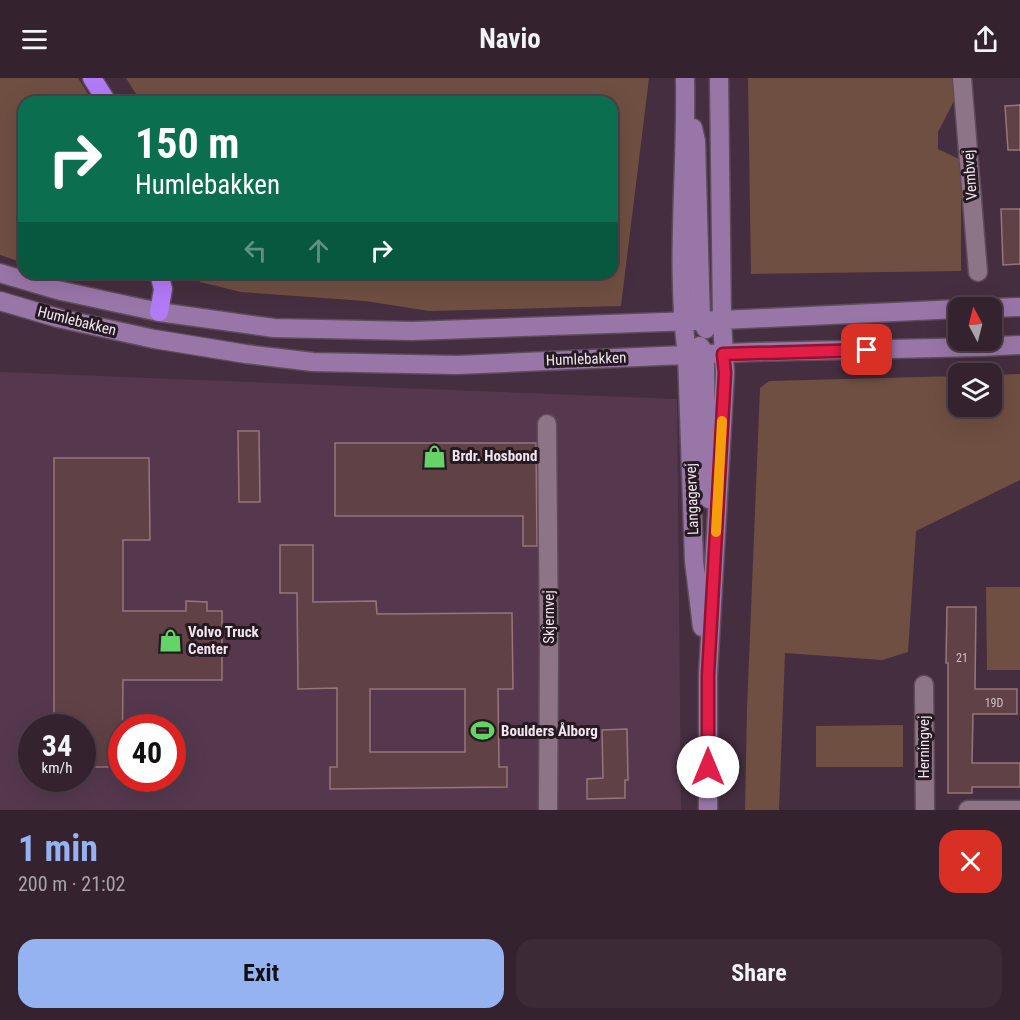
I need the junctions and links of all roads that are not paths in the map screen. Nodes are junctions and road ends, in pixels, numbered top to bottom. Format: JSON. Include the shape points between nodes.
{"nodes":[{"id":1,"x":92,"y":78,"type":"edge"},
{"id":2,"x":685,"y":78,"type":"edge"},
{"id":3,"x":718,"y":78,"type":"edge"},
{"id":4,"x":962,"y":78,"type":"edge"},
{"id":5,"x":103,"y":96,"type":"edge"},
{"id":6,"x":978,"y":272,"type":"dead end"},
{"id":7,"x":0,"y":273,"type":"edge"},
{"id":8,"x":18,"y":278,"type":"edge"},
{"id":9,"x":20,"y":279,"type":"edge"},
{"id":10,"x":160,"y":279,"type":"edge"},
{"id":11,"x":0,"y":301,"type":"edge"},
{"id":12,"x":1020,"y":307,"type":"edge"},
{"id":13,"x":1002,"y":308,"type":"edge"},
{"id":14,"x":948,"y":309,"type":"edge"},
{"id":15,"x":159,"y":312,"type":"junction"},
{"id":16,"x":722,"y":320,"type":"junction"},
{"id":17,"x":692,"y":321,"type":"junction"},
{"id":18,"x":154,"y":339,"type":"junction"},
{"id":19,"x":1020,"y":345,"type":"edge"},
{"id":20,"x":705,"y":354,"type":"junction"},
{"id":21,"x":547,"y":424,"type":"dead end"},
{"id":22,"x":708,"y":675,"type":"junction"},
{"id":23,"x":924,"y":685,"type":"dead end"},
{"id":24,"x":548,"y":810,"type":"edge"},
{"id":25,"x":708,"y":810,"type":"edge"},
{"id":26,"x":924,"y":810,"type":"edge"},
{"id":27,"x":968,"y":810,"type":"edge"},
{"id":28,"x":1020,"y":810,"type":"edge"}],
"edges":[{"from":1,"to":5,"type":"highway"},
{"from":2,"to":17,"type":"street","name":"Langagervej","via":[[686,103],[696,141]]},
{"from":3,"to":16,"type":"street","name":"Langagervej"},
{"from":4,"to":6,"type":"street","name":"Vembvej"},
{"from":7,"to":8,"type":"street","name":"Humlebakken"},
{"from":9,"to":15,"type":"street","name":"Humlebakken"},
{"from":10,"to":15,"type":"highway"},
{"from":11,"to":18,"type":"street","name":"Humlebakken"},
{"from":12,"to":13,"type":"street"},
{"from":14,"to":16,"type":"street","name":"Humlebakken"},
{"from":15,"to":17,"type":"street","name":"Humlebakken","via":[[273,328],[412,331]]},
{"from":15,"to":18,"type":"street"},
{"from":16,"to":17,"type":"street","name":"Humlebakken"},
{"from":16,"to":20,"type":"street","name":"Langagervej"},
{"from":17,"to":20,"type":"street"},
{"from":17,"to":20,"type":"street","name":"Langagervej"},
{"from":18,"to":20,"type":"street","name":"Humlebakken","via":[[313,362],[457,365]]},
{"from":19,"to":20,"type":"street","name":"Humlebakken"},
{"from":20,"to":22,"type":"street","name":"Langagervej","via":[[694,561]]},
{"from":20,"to":22,"type":"street","name":"Langagervej","via":[[706,487],[716,533]]},
{"from":21,"to":24,"type":"street","name":"Skjernvej"},
{"from":22,"to":25,"type":"street","name":"Langagervej"},
{"from":23,"to":26,"type":"street","name":"Herningvej"},
{"from":27,"to":28,"type":"street"}]}
